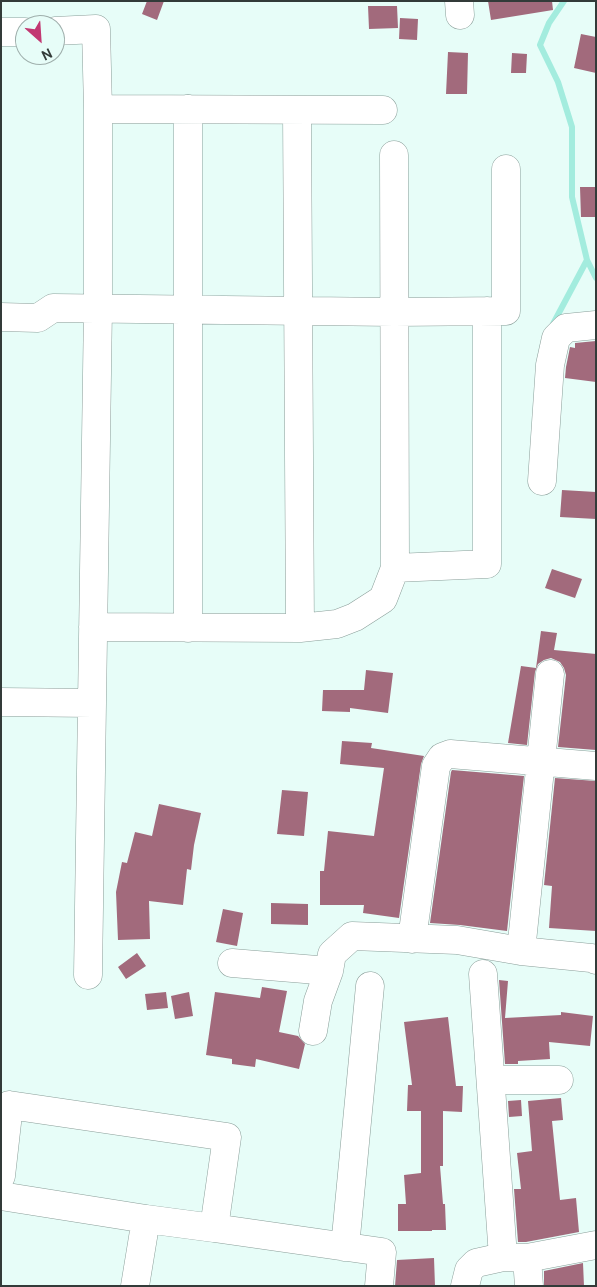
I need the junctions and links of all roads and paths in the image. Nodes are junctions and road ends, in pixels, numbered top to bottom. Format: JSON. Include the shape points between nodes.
{"nodes":[{"id":1,"x":65,"y":31,"type":"edge"},
{"id":2,"x":1,"y":32,"type":"edge"},
{"id":3,"x":15,"y":32,"type":"edge"},
{"id":4,"x":98,"y":109,"type":"junction"},
{"id":5,"x":188,"y":110,"type":"junction"},
{"id":6,"x":297,"y":110,"type":"junction"},
{"id":7,"x":383,"y":110,"type":"dead end"},
{"id":8,"x":394,"y":155,"type":"dead end"},
{"id":9,"x":506,"y":169,"type":"dead end"},
{"id":10,"x":1,"y":302,"type":"edge"},
{"id":11,"x":52,"y":308,"type":"junction"},
{"id":12,"x":98,"y":308,"type":"junction"},
{"id":13,"x":188,"y":310,"type":"junction"},
{"id":14,"x":298,"y":310,"type":"junction"},
{"id":15,"x":487,"y":311,"type":"junction"},
{"id":16,"x":394,"y":312,"type":"junction"},
{"id":17,"x":1,"y":317,"type":"edge"},
{"id":18,"x":596,"y":325,"type":"edge"},
{"id":19,"x":542,"y":481,"type":"dead end"},
{"id":20,"x":394,"y":568,"type":"junction"},
{"id":21,"x":93,"y":627,"type":"junction"},
{"id":22,"x":188,"y":628,"type":"junction"},
{"id":23,"x":300,"y":628,"type":"junction"},
{"id":24,"x":550,"y":674,"type":"dead end"},
{"id":25,"x":1,"y":702,"type":"edge"},
{"id":26,"x":92,"y":703,"type":"junction"},
{"id":27,"x":540,"y":761,"type":"junction"},
{"id":28,"x":596,"y":766,"type":"edge"},
{"id":29,"x":412,"y":939,"type":"junction"},
{"id":30,"x":520,"y":951,"type":"junction"},
{"id":31,"x":594,"y":958,"type":"edge"},
{"id":32,"x":232,"y":963,"type":"dead end"},
{"id":33,"x":329,"y":971,"type":"junction"},
{"id":34,"x":483,"y":974,"type":"dead end"},
{"id":35,"x":88,"y":975,"type":"dead end"},
{"id":36,"x":370,"y":986,"type":"dead end"},
{"id":37,"x":313,"y":1032,"type":"dead end"},
{"id":38,"x":491,"y":1080,"type":"junction"},
{"id":39,"x":559,"y":1080,"type":"dead end"},
{"id":40,"x":1,"y":1176,"type":"edge"},
{"id":41,"x":1,"y":1196,"type":"edge"},
{"id":42,"x":146,"y":1219,"type":"junction"},
{"id":43,"x":214,"y":1228,"type":"junction"},
{"id":44,"x":596,"y":1245,"type":"edge"},
{"id":45,"x":345,"y":1247,"type":"junction"},
{"id":46,"x":515,"y":1257,"type":"junction"},
{"id":47,"x":135,"y":1286,"type":"edge"},
{"id":48,"x":379,"y":1286,"type":"edge"},
{"id":49,"x":465,"y":1286,"type":"edge"},
{"id":50,"x":529,"y":1286,"type":"edge"}],
"edges":[{"from":1,"to":4,"type":"street","via":[[96,29]]},
{"from":2,"to":3,"type":"street"},
{"from":4,"to":5,"type":"street"},
{"from":4,"to":12,"type":"street"},
{"from":5,"to":6,"type":"street"},
{"from":5,"to":13,"type":"street"},
{"from":6,"to":7,"type":"street"},
{"from":6,"to":14,"type":"street"},
{"from":8,"to":16,"type":"street"},
{"from":9,"to":15,"type":"street","via":[[506,311]]},
{"from":10,"to":11,"type":"street","via":[[43,300]]},
{"from":11,"to":12,"type":"street"},
{"from":11,"to":17,"type":"street","via":[[38,318]]},
{"from":12,"to":13,"type":"street"},
{"from":12,"to":21,"type":"street"},
{"from":13,"to":14,"type":"street"},
{"from":13,"to":22,"type":"street"},
{"from":14,"to":16,"type":"street"},
{"from":14,"to":23,"type":"street"},
{"from":15,"to":16,"type":"street"},
{"from":15,"to":20,"type":"street","via":[[487,564]]},
{"from":16,"to":20,"type":"street"},
{"from":18,"to":19,"type":"street","via":[[566,328],[556,338],[550,365]]},
{"from":20,"to":23,"type":"street","via":[[383,599],[355,617],[337,624]]},
{"from":21,"to":22,"type":"street"},
{"from":21,"to":26,"type":"street"},
{"from":22,"to":23,"type":"street"},
{"from":24,"to":27,"type":"street"},
{"from":25,"to":26,"type":"street"},
{"from":26,"to":35,"type":"street"},
{"from":27,"to":28,"type":"street"},
{"from":27,"to":29,"type":"street","via":[[450,754],[442,757],[436,766]]},
{"from":27,"to":30,"type":"street"},
{"from":29,"to":30,"type":"street","via":[[457,940]]},
{"from":29,"to":33,"type":"street","via":[[352,936],[332,954]]},
{"from":30,"to":31,"type":"street"},
{"from":32,"to":33,"type":"street"},
{"from":33,"to":37,"type":"street","via":[[318,1001]]},
{"from":34,"to":38,"type":"street"},
{"from":36,"to":45,"type":"street"},
{"from":38,"to":39,"type":"street"},
{"from":38,"to":46,"type":"street"},
{"from":40,"to":43,"type":"street","via":[[9,1105],[227,1137]]},
{"from":41,"to":42,"type":"street"},
{"from":42,"to":43,"type":"street"},
{"from":42,"to":47,"type":"street"},
{"from":43,"to":45,"type":"street"},
{"from":44,"to":46,"type":"street"},
{"from":45,"to":48,"type":"street","via":[[382,1252]]},
{"from":46,"to":49,"type":"street","via":[[476,1263],[469,1270]]},
{"from":46,"to":50,"type":"street"}]}
